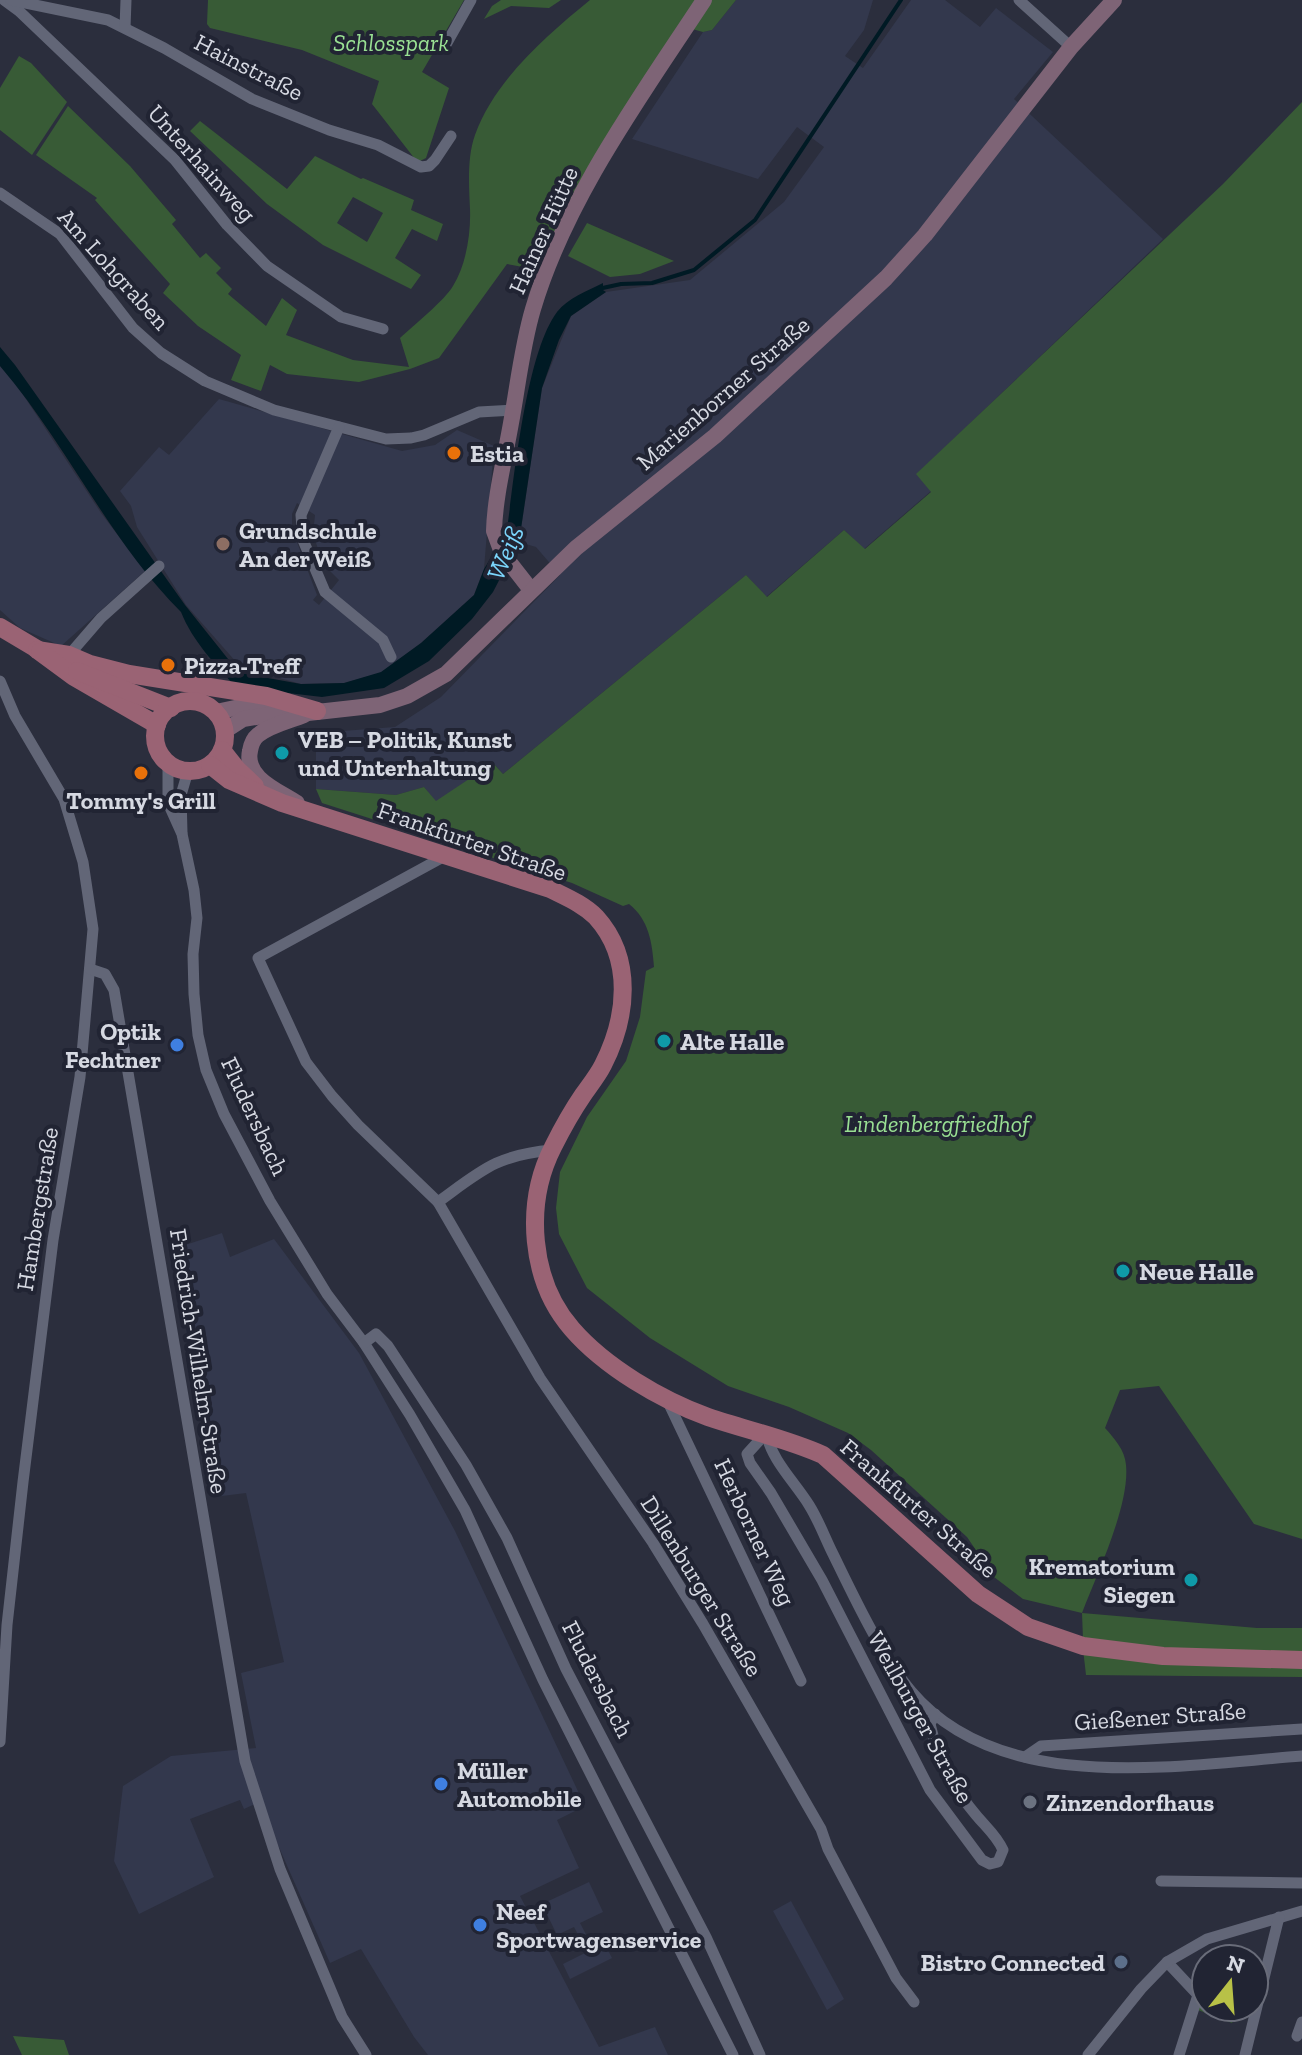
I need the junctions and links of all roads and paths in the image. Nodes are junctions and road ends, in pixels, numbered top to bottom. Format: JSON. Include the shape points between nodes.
{"nodes":[{"id":1,"x":4,"y":0,"type":"edge"},
{"id":2,"x":11,"y":0,"type":"edge"},
{"id":3,"x":126,"y":0,"type":"edge"},
{"id":4,"x":471,"y":0,"type":"edge"},
{"id":5,"x":704,"y":0,"type":"edge"},
{"id":6,"x":1019,"y":0,"type":"edge"},
{"id":7,"x":1114,"y":0,"type":"edge"},
{"id":8,"x":125,"y":28,"type":"junction"},
{"id":9,"x":1071,"y":47,"type":"junction"},
{"id":10,"x":444,"y":48,"type":"dead end"},
{"id":11,"x":451,"y":136,"type":"dead end"},
{"id":12,"x":0,"y":193,"type":"edge"},
{"id":13,"x":383,"y":329,"type":"dead end"},
{"id":14,"x":514,"y":410,"type":"junction"},
{"id":15,"x":339,"y":427,"type":"junction"},
{"id":16,"x":159,"y":566,"type":"dead end"},
{"id":17,"x":531,"y":590,"type":"junction"},
{"id":18,"x":3,"y":634,"type":"edge"},
{"id":19,"x":37,"y":650,"type":"junction"},
{"id":20,"x":69,"y":655,"type":"junction"},
{"id":21,"x":391,"y":657,"type":"dead end"},
{"id":22,"x":0,"y":681,"type":"edge"},
{"id":23,"x":171,"y":708,"type":"junction"},
{"id":24,"x":289,"y":711,"type":"junction"},
{"id":25,"x":216,"y":712,"type":"junction"},
{"id":26,"x":312,"y":712,"type":"junction"},
{"id":27,"x":226,"y":730,"type":"junction"},
{"id":28,"x":156,"y":732,"type":"junction"},
{"id":29,"x":222,"y":750,"type":"junction"},
{"id":30,"x":168,"y":764,"type":"junction"},
{"id":31,"x":210,"y":765,"type":"junction"},
{"id":32,"x":188,"y":771,"type":"junction"},
{"id":33,"x":267,"y":797,"type":"junction"},
{"id":34,"x":312,"y":813,"type":"junction"},
{"id":35,"x":182,"y":834,"type":"junction"},
{"id":36,"x":445,"y":856,"type":"junction"},
{"id":37,"x":90,"y":969,"type":"junction"},
{"id":38,"x":552,"y":1150,"type":"junction"},
{"id":39,"x":438,"y":1202,"type":"junction"},
{"id":40,"x":370,"y":1321,"type":"dead end"},
{"id":41,"x":376,"y":1334,"type":"junction"},
{"id":42,"x":364,"y":1343,"type":"junction"},
{"id":43,"x":668,"y":1401,"type":"junction"},
{"id":44,"x":766,"y":1433,"type":"junction"},
{"id":45,"x":1302,"y":1660,"type":"edge"},
{"id":46,"x":801,"y":1681,"type":"dead end"},
{"id":47,"x":935,"y":1714,"type":"junction"},
{"id":48,"x":1302,"y":1729,"type":"edge"},
{"id":49,"x":0,"y":1742,"type":"edge"},
{"id":50,"x":1302,"y":1756,"type":"edge"},
{"id":51,"x":1025,"y":1757,"type":"junction"},
{"id":52,"x":1161,"y":1881,"type":"dead end"},
{"id":53,"x":1302,"y":1883,"type":"edge"},
{"id":54,"x":1300,"y":1913,"type":"edge"},
{"id":55,"x":1279,"y":1917,"type":"junction"},
{"id":56,"x":1167,"y":1962,"type":"junction"},
{"id":57,"x":914,"y":2002,"type":"dead end"},
{"id":58,"x":1302,"y":2022,"type":"edge"},
{"id":59,"x":1297,"y":2036,"type":"dead end"},
{"id":60,"x":366,"y":2055,"type":"edge"},
{"id":61,"x":733,"y":2055,"type":"edge"},
{"id":62,"x":760,"y":2055,"type":"edge"},
{"id":63,"x":1088,"y":2055,"type":"edge"},
{"id":64,"x":1179,"y":2055,"type":"edge"},
{"id":65,"x":1245,"y":2055,"type":"edge"}],
"edges":[{"from":1,"to":13,"type":"street","name":"Unterhainweg","via":[[175,160],[267,266],[341,317]]},
{"from":2,"to":8,"type":"street","name":"Hainstraße","via":[[88,14]]},
{"from":3,"to":8,"type":"street"},
{"from":4,"to":10,"type":"street"},
{"from":5,"to":14,"type":"main road","name":"Hainer Hütte","via":[[621,127],[553,255],[530,322]]},
{"from":6,"to":9,"type":"street"},
{"from":7,"to":9,"type":"main road","name":"Marienborner Straße"},
{"from":8,"to":11,"type":"street","name":"Hainstraße","via":[[252,99],[378,145],[421,167],[435,160]]},
{"from":9,"to":17,"type":"main road","name":"Marienborner Straße","via":[[886,278],[715,436]]},
{"from":12,"to":15,"type":"street","name":"Am Lohgraben","via":[[60,234],[128,322],[161,353],[205,381],[260,404]]},
{"from":14,"to":15,"type":"street","name":"Am Lohgraben","via":[[479,412],[411,438],[386,439]]},
{"from":14,"to":17,"type":"main road","name":"Hainer Hütte","via":[[494,518],[497,542]]},
{"from":15,"to":21,"type":"street","via":[[301,515],[303,540],[325,592],[383,640]]},
{"from":16,"to":20,"type":"street"},
{"from":17,"to":26,"type":"main road","name":"Marienborner Straße","via":[[446,674],[407,696],[380,705]]},
{"from":18,"to":19,"type":"main road"},
{"from":19,"to":20,"type":"main road"},
{"from":19,"to":23,"type":"main road"},
{"from":19,"to":28,"type":"main road"},
{"from":20,"to":26,"type":"main road","via":[[129,674],[266,696]]},
{"from":22,"to":37,"type":"street","via":[[64,799],[75,831],[93,929]]},
{"from":23,"to":25,"type":"main road","via":[[195,702]]},
{"from":23,"to":28,"type":"main road"},
{"from":24,"to":25,"type":"main road","name":"Marienborner Straße","via":[[249,705]]},
{"from":24,"to":26,"type":"main road","name":"Marienborner Straße"},
{"from":24,"to":27,"type":"main road","name":"Marienborner Straße","via":[[243,719]]},
{"from":25,"to":27,"type":"main road"},
{"from":26,"to":34,"type":"main road","via":[[260,733],[249,757],[258,778]]},
{"from":27,"to":29,"type":"main road"},
{"from":28,"to":30,"type":"main road","via":[[158,751]]},
{"from":29,"to":31,"type":"main road"},
{"from":29,"to":33,"type":"main road","name":"Frankfurter Straße"},
{"from":30,"to":32,"type":"main road"},
{"from":30,"to":35,"type":"street","name":"Fludersbach","via":[[168,803]]},
{"from":31,"to":32,"type":"main road"},
{"from":31,"to":33,"type":"main road","name":"Frankfurter Straße"},
{"from":32,"to":35,"type":"street","name":"Fludersbach","via":[[181,795]]},
{"from":33,"to":34,"type":"main road","name":"Frankfurter Straße"},
{"from":34,"to":36,"type":"main road","name":"Frankfurter Straße"},
{"from":35,"to":42,"type":"street","name":"Fludersbach","via":[[197,918],[194,994],[206,1070],[270,1201]]},
{"from":36,"to":38,"type":"main road","name":"Frankfurter Straße","via":[[575,901],[596,917],[615,947],[623,988],[618,1030],[603,1066]]},
{"from":36,"to":39,"type":"street","name":"Dillenburger Straße","via":[[258,958],[306,1062],[358,1125]]},
{"from":37,"to":49,"type":"street","name":"Hambergstraße","via":[[79,1090],[46,1286],[23,1482]]},
{"from":37,"to":60,"type":"street","name":"Friedrich-Wilhelm-Straße","via":[[105,974],[114,990],[245,1761],[280,1869],[342,2017]]},
{"from":38,"to":39,"type":"street","via":[[494,1162]]},
{"from":38,"to":43,"type":"main road","name":"Frankfurter Straße","via":[[540,1184],[535,1236],[557,1310],[613,1365]]},
{"from":39,"to":57,"type":"street","name":"Dillenburger Straße","via":[[540,1378],[703,1624],[821,1829],[896,1978]]},
{"from":40,"to":41,"type":"street","name":"Fludersbach"},
{"from":41,"to":42,"type":"street"},
{"from":41,"to":62,"type":"street","name":"Fludersbach","via":[[436,1417],[507,1538],[566,1669],[706,1937]]},
{"from":42,"to":61,"type":"street","name":"Fludersbach","via":[[465,1510],[543,1680]]},
{"from":43,"to":44,"type":"main road","name":"Frankfurter Straße"},
{"from":43,"to":46,"type":"street","name":"Herborner Weg"},
{"from":44,"to":45,"type":"main road","name":"Frankfurter Straße","via":[[823,1455],[978,1594],[1028,1627],[1083,1646],[1163,1656]]},
{"from":44,"to":47,"type":"street","name":"Gießener Straße","via":[[770,1450],[810,1507],[893,1667]]},
{"from":44,"to":47,"type":"street","name":"Weilburger Straße","via":[[747,1454],[750,1463],[822,1580],[930,1790],[982,1860],[998,1862],[1003,1850],[999,1841],[974,1813],[939,1754],[930,1724]]},
{"from":47,"to":51,"type":"street","name":"Gießener Straße","via":[[974,1739]]},
{"from":48,"to":51,"type":"street","name":"Gießener Straße","via":[[1041,1746]]},
{"from":50,"to":51,"type":"street","name":"Gießener Straße","via":[[1122,1769]]},
{"from":52,"to":53,"type":"street"},
{"from":54,"to":55,"type":"street"},
{"from":55,"to":56,"type":"street","via":[[1207,1939]]},
{"from":55,"to":65,"type":"street"},
{"from":56,"to":63,"type":"street"},
{"from":56,"to":64,"type":"street","via":[[1198,1995]]},
{"from":58,"to":59,"type":"street"}]}
